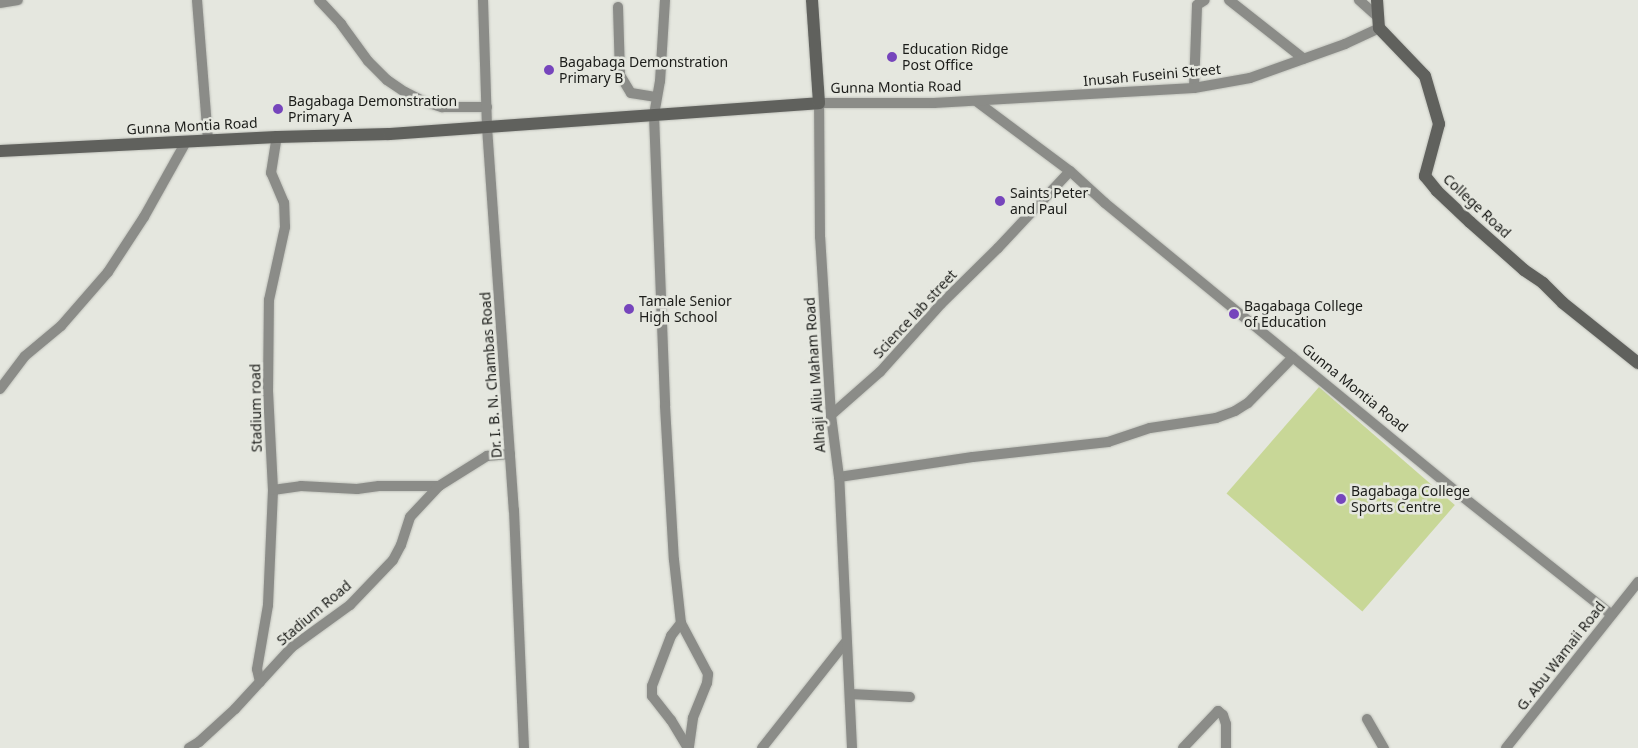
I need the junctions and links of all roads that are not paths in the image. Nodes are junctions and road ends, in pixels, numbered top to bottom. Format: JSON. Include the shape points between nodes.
{"nodes":[{"id":1,"x":18,"y":0,"type":"edge"},
{"id":2,"x":198,"y":0,"type":"edge"},
{"id":3,"x":318,"y":0,"type":"edge"},
{"id":4,"x":484,"y":0,"type":"edge"},
{"id":5,"x":665,"y":0,"type":"edge"},
{"id":6,"x":812,"y":0,"type":"edge"},
{"id":7,"x":1205,"y":0,"type":"edge"},
{"id":8,"x":1229,"y":0,"type":"edge"},
{"id":9,"x":1360,"y":0,"type":"edge"},
{"id":10,"x":1377,"y":0,"type":"edge"},
{"id":11,"x":0,"y":3,"type":"edge"},
{"id":12,"x":618,"y":7,"type":"dead end"},
{"id":13,"x":1379,"y":23,"type":"junction"},
{"id":14,"x":1304,"y":59,"type":"junction"},
{"id":15,"x":1194,"y":88,"type":"junction"},
{"id":16,"x":657,"y":97,"type":"junction"},
{"id":17,"x":976,"y":101,"type":"junction"},
{"id":18,"x":819,"y":103,"type":"junction"},
{"id":19,"x":487,"y":107,"type":"junction"},
{"id":20,"x":654,"y":115,"type":"junction"},
{"id":21,"x":488,"y":127,"type":"junction"},
{"id":22,"x":277,"y":137,"type":"junction"},
{"id":23,"x":208,"y":141,"type":"junction"},
{"id":24,"x":186,"y":142,"type":"junction"},
{"id":25,"x":0,"y":151,"type":"edge"},
{"id":26,"x":1070,"y":171,"type":"junction"},
{"id":27,"x":1293,"y":357,"type":"junction"},
{"id":28,"x":1638,"y":363,"type":"edge"},
{"id":29,"x":0,"y":389,"type":"edge"},
{"id":30,"x":831,"y":415,"type":"junction"},
{"id":31,"x":510,"y":454,"type":"junction"},
{"id":32,"x":839,"y":477,"type":"junction"},
{"id":33,"x":439,"y":486,"type":"junction"},
{"id":34,"x":272,"y":490,"type":"junction"},
{"id":35,"x":1638,"y":582,"type":"edge"},
{"id":36,"x":1612,"y":615,"type":"junction"},
{"id":37,"x":681,"y":623,"type":"junction"},
{"id":38,"x":845,"y":642,"type":"junction"},
{"id":39,"x":260,"y":682,"type":"junction"},
{"id":40,"x":850,"y":694,"type":"junction"},
{"id":41,"x":910,"y":698,"type":"dead end"},
{"id":42,"x":1367,"y":719,"type":"dead end"},
{"id":43,"x":189,"y":748,"type":"edge"},
{"id":44,"x":524,"y":748,"type":"edge"},
{"id":45,"x":688,"y":748,"type":"edge"},
{"id":46,"x":762,"y":748,"type":"edge"},
{"id":47,"x":852,"y":748,"type":"edge"},
{"id":48,"x":1183,"y":748,"type":"edge"},
{"id":49,"x":1226,"y":748,"type":"edge"},
{"id":50,"x":1384,"y":748,"type":"edge"},
{"id":51,"x":1506,"y":748,"type":"edge"}],
"edges":[{"from":1,"to":11,"type":"street"},
{"from":2,"to":23,"type":"street"},
{"from":3,"to":19,"type":"street","via":[[341,24],[368,62],[405,92],[442,107]]},
{"from":4,"to":19,"type":"street","name":"Dr. I. B. N. Chambas Road"},
{"from":5,"to":16,"type":"street"},
{"from":6,"to":18,"type":"street","name":"Alhaji Aliu Maham Road"},
{"from":7,"to":15,"type":"street","via":[[1196,5]]},
{"from":8,"to":14,"type":"street"},
{"from":9,"to":13,"type":"street"},
{"from":10,"to":13,"type":"street"},
{"from":12,"to":16,"type":"street","via":[[620,75],[631,94]]},
{"from":13,"to":14,"type":"street","name":"Inusah Fuseini Street"},
{"from":13,"to":28,"type":"street","name":"College Road","via":[[1425,76],[1439,124],[1426,176],[1437,191],[1510,258]]},
{"from":14,"to":15,"type":"street","name":"Inusah Fuseini Street","via":[[1238,81]]},
{"from":15,"to":17,"type":"street","name":"Inusah Fuseini Street"},
{"from":16,"to":20,"type":"street"},
{"from":17,"to":18,"type":"street","name":"Gunna Montia Road"},
{"from":17,"to":26,"type":"street","name":"Gunna Montia Road"},
{"from":18,"to":20,"type":"street","name":"Gunna Montia Road"},
{"from":18,"to":30,"type":"street","name":"Alhaji Aliu Maham Road","via":[[820,237]]},
{"from":19,"to":21,"type":"street","name":"Dr. I. B. N. Chambas Road"},
{"from":20,"to":21,"type":"street","name":"Gunna Montia Road"},
{"from":20,"to":37,"type":"street","via":[[666,416]]},
{"from":21,"to":22,"type":"street","name":"Gunna Montia Road"},
{"from":21,"to":31,"type":"street","name":"Dr. I. B. N. Chambas Road"},
{"from":22,"to":23,"type":"street","name":"Gunna Montia Road"},
{"from":22,"to":34,"type":"street","name":"Stadium road","via":[[272,173],[284,204],[286,227],[269,300]]},
{"from":23,"to":24,"type":"street","name":"Gunna Montia Road"},
{"from":24,"to":25,"type":"street","name":"Gunna Montia Road"},
{"from":24,"to":29,"type":"street","via":[[149,210],[108,272],[61,326],[25,356]]},
{"from":26,"to":27,"type":"street","name":"Gunna Montia Road"},
{"from":26,"to":30,"type":"street","name":"Science lab street","via":[[880,372]]},
{"from":27,"to":32,"type":"street","via":[[1248,403],[1216,418],[1150,428],[1108,442],[973,457]]},
{"from":27,"to":36,"type":"street","name":"Gunna Montia Road"},
{"from":30,"to":32,"type":"street","name":"Alhaji Aliu Maham Road"},
{"from":31,"to":33,"type":"street","name":"Stadium Road","via":[[487,456]]},
{"from":31,"to":44,"type":"street","name":"Dr. I. B. N. Chambas Road"},
{"from":32,"to":38,"type":"street","name":"Alhaji Aliu Maham Road"},
{"from":33,"to":34,"type":"street","via":[[357,489],[301,486]]},
{"from":33,"to":39,"type":"street","name":"Stadium Road","via":[[410,517],[402,545],[393,560],[350,604],[292,647]]},
{"from":34,"to":39,"type":"street","name":"Stadium road","via":[[268,605],[257,669]]},
{"from":35,"to":36,"type":"street","name":"G. Abu Wamaii Road"},
{"from":36,"to":51,"type":"street","name":"G. Abu Wamaii Road"},
{"from":37,"to":45,"type":"street","via":[[708,674],[693,718]]},
{"from":37,"to":45,"type":"street","via":[[671,636],[652,686],[652,696]]},
{"from":38,"to":40,"type":"street","name":"Alhaji Aliu Maham Road"},
{"from":38,"to":46,"type":"street"},
{"from":39,"to":43,"type":"street","name":"Stadium Road"},
{"from":40,"to":41,"type":"street"},
{"from":40,"to":47,"type":"street","name":"Alhaji Aliu Maham Road"},
{"from":42,"to":50,"type":"street"},
{"from":48,"to":49,"type":"street","via":[[1218,711],[1226,724]]}]}
